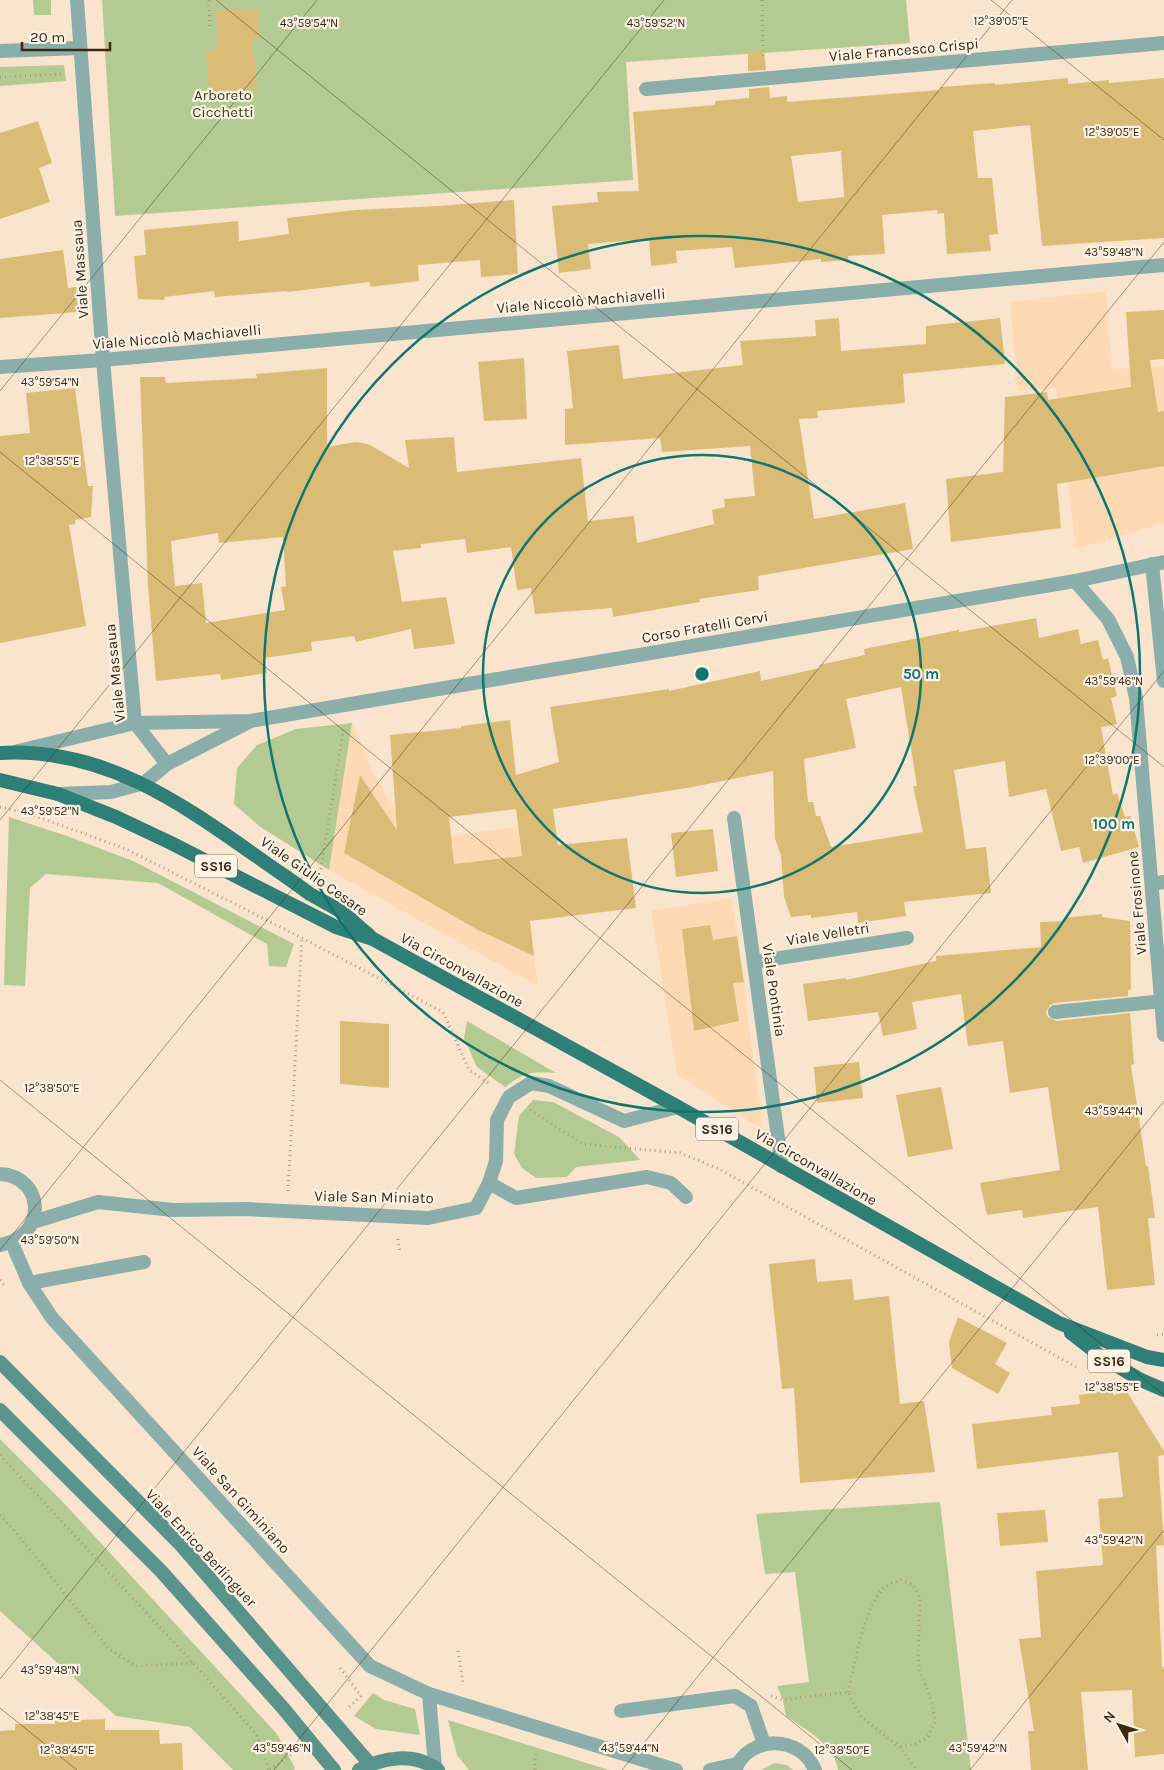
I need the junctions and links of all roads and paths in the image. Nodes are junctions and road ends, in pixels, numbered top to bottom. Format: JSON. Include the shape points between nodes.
{"nodes":[{"id":1,"x":77,"y":0,"type":"edge"},
{"id":2,"x":209,"y":0,"type":"edge"},
{"id":3,"x":762,"y":0,"type":"edge"},
{"id":4,"x":210,"y":27,"type":"dead end"},
{"id":5,"x":1164,"y":43,"type":"edge"},
{"id":6,"x":80,"y":48,"type":"junction"},
{"id":7,"x":0,"y":51,"type":"edge"},
{"id":8,"x":82,"y":73,"type":"junction"},
{"id":9,"x":0,"y":77,"type":"edge"},
{"id":10,"x":763,"y":79,"type":"junction"},
{"id":11,"x":646,"y":89,"type":"dead end"},
{"id":12,"x":1164,"y":265,"type":"edge"},
{"id":13,"x":103,"y":360,"type":"junction"},
{"id":14,"x":0,"y":367,"type":"edge"},
{"id":15,"x":1158,"y":563,"type":"edge"},
{"id":16,"x":1075,"y":581,"type":"junction"},
{"id":17,"x":1164,"y":681,"type":"edge"},
{"id":18,"x":348,"y":704,"type":"junction"},
{"id":19,"x":250,"y":721,"type":"junction"},
{"id":20,"x":135,"y":723,"type":"junction"},
{"id":21,"x":16,"y":752,"type":"junction"},
{"id":22,"x":0,"y":753,"type":"edge"},
{"id":23,"x":167,"y":764,"type":"junction"},
{"id":24,"x":0,"y":780,"type":"edge"},
{"id":25,"x":144,"y":783,"type":"junction"},
{"id":26,"x":58,"y":794,"type":"junction"},
{"id":27,"x":734,"y":818,"type":"dead end"},
{"id":28,"x":1158,"y":883,"type":"edge"},
{"id":29,"x":310,"y":894,"type":"junction"},
{"id":30,"x":301,"y":909,"type":"junction"},
{"id":31,"x":907,"y":938,"type":"dead end"},
{"id":32,"x":373,"y":939,"type":"junction"},
{"id":33,"x":1161,"y":958,"type":"edge"},
{"id":34,"x":754,"y":962,"type":"junction"},
{"id":35,"x":1163,"y":1001,"type":"edge"},
{"id":36,"x":1055,"y":1012,"type":"dead end"},
{"id":37,"x":1164,"y":1035,"type":"edge"},
{"id":38,"x":678,"y":1107,"type":"junction"},
{"id":39,"x":782,"y":1167,"type":"junction"},
{"id":40,"x":0,"y":1174,"type":"edge"},
{"id":41,"x":490,"y":1183,"type":"junction"},
{"id":42,"x":686,"y":1197,"type":"dead end"},
{"id":43,"x":287,"y":1211,"type":"junction"},
{"id":44,"x":32,"y":1222,"type":"junction"},
{"id":45,"x":6,"y":1244,"type":"edge"},
{"id":46,"x":144,"y":1262,"type":"dead end"},
{"id":47,"x":0,"y":1280,"type":"edge"},
{"id":48,"x":29,"y":1283,"type":"junction"},
{"id":49,"x":12,"y":1295,"type":"dead end"},
{"id":50,"x":1059,"y":1323,"type":"junction"},
{"id":51,"x":1164,"y":1360,"type":"edge"},
{"id":52,"x":0,"y":1362,"type":"edge"},
{"id":53,"x":1164,"y":1390,"type":"edge"},
{"id":54,"x":0,"y":1410,"type":"edge"},
{"id":55,"x":0,"y":1455,"type":"edge"},
{"id":56,"x":0,"y":1515,"type":"edge"},
{"id":57,"x":458,"y":1652,"type":"dead end"},
{"id":58,"x":193,"y":1663,"type":"junction"},
{"id":59,"x":337,"y":1665,"type":"dead end"},
{"id":60,"x":848,"y":1692,"type":"junction"},
{"id":61,"x":429,"y":1694,"type":"junction"},
{"id":62,"x":466,"y":1705,"type":"junction"},
{"id":63,"x":751,"y":1706,"type":"junction"},
{"id":64,"x":621,"y":1711,"type":"dead end"},
{"id":65,"x":333,"y":1720,"type":"junction"},
{"id":66,"x":310,"y":1739,"type":"junction"},
{"id":67,"x":764,"y":1744,"type":"junction"},
{"id":68,"x":900,"y":1747,"type":"junction"},
{"id":69,"x":364,"y":1767,"type":"edge"},
{"id":70,"x":736,"y":1767,"type":"edge"},
{"id":71,"x":436,"y":1769,"type":"edge"},
{"id":72,"x":270,"y":1770,"type":"edge"},
{"id":73,"x":334,"y":1770,"type":"edge"},
{"id":74,"x":676,"y":1770,"type":"edge"},
{"id":75,"x":710,"y":1770,"type":"edge"},
{"id":76,"x":815,"y":1770,"type":"edge"},
{"id":77,"x":917,"y":1770,"type":"edge"}],
"edges":[{"from":1,"to":6,"type":"street","name":"Viale Massaua"},
{"from":2,"to":4,"type":"path"},
{"from":3,"to":10,"type":"path"},
{"from":5,"to":10,"type":"street","name":"Viale Francesco Crispi"},
{"from":6,"to":7,"type":"street"},
{"from":6,"to":8,"type":"street","name":"Viale Massaua"},
{"from":8,"to":9,"type":"path"},
{"from":8,"to":13,"type":"street","name":"Viale Massaua"},
{"from":10,"to":11,"type":"street","name":"Viale Francesco Crispi"},
{"from":12,"to":13,"type":"street","name":"Viale Niccolò Machiavelli"},
{"from":13,"to":14,"type":"street","name":"Viale Niccolò Machiavelli"},
{"from":13,"to":20,"type":"street","name":"Viale Massaua"},
{"from":15,"to":16,"type":"street","name":"Corso Fratelli Cervi"},
{"from":15,"to":17,"type":"street"},
{"from":16,"to":18,"type":"street","name":"Corso Fratelli Cervi"},
{"from":16,"to":28,"type":"street","name":"Viale Frosinone","via":[[1108,619],[1127,657],[1136,698]]},
{"from":18,"to":19,"type":"street","name":"Corso Fratelli Cervi"},
{"from":18,"to":29,"type":"path","via":[[320,875]]},
{"from":19,"to":20,"type":"street","name":"Corso Fratelli Cervi"},
{"from":19,"to":23,"type":"street","name":"Corso Fratelli Cervi"},
{"from":20,"to":21,"type":"street","name":"Corso Fratelli Cervi"},
{"from":20,"to":23,"type":"street","name":"Viale Massaua"},
{"from":21,"to":22,"type":"main road","name":"Viale Giulio Cesare","number":"SS16"},
{"from":21,"to":25,"type":"main road","name":"Viale Giulio Cesare","number":"SS16","via":[[58,756]]},
{"from":23,"to":25,"type":"street","name":"Corso Fratelli Cervi"},
{"from":24,"to":26,"type":"main road","name":"Viale Giulio Cesare","number":"SS16"},
{"from":25,"to":26,"type":"street","name":"Corso Fratelli Cervi","via":[[110,792]]},
{"from":25,"to":29,"type":"main road","name":"Viale Giulio Cesare","number":"SS16","via":[[188,808]]},
{"from":26,"to":30,"type":"main road","name":"Viale Giulio Cesare","number":"SS16","via":[[116,817]]},
{"from":27,"to":34,"type":"street","name":"Viale Pontinia"},
{"from":28,"to":33,"type":"street","name":"Viale Frosinone"},
{"from":29,"to":32,"type":"main road","name":"Viale Giulio Cesare","number":"SS16","via":[[345,914]]},
{"from":30,"to":32,"type":"main road","name":"Viale Giulio Cesare","number":"SS16","via":[[336,927]]},
{"from":30,"to":43,"type":"path"},
{"from":31,"to":34,"type":"street","name":"Viale Velletri"},
{"from":32,"to":38,"type":"main road","name":"Via Circonvallazione","number":"SS16"},
{"from":33,"to":35,"type":"street","name":"Viale Frosinone"},
{"from":34,"to":39,"type":"street","name":"Viale Pontinia"},
{"from":35,"to":36,"type":"street"},
{"from":35,"to":37,"type":"street","name":"Viale Frosinone"},
{"from":38,"to":39,"type":"main road","name":"Via Circonvallazione","number":"SS16"},
{"from":38,"to":41,"type":"street","name":"Viale San Miniato","via":[[624,1121],[549,1086],[531,1084],[509,1097],[497,1120],[496,1161]]},
{"from":39,"to":50,"type":"main road","name":"Via Circonvallazione","number":"SS16"},
{"from":40,"to":44,"type":"street","via":[[18,1178],[27,1186],[34,1203]]},
{"from":41,"to":42,"type":"street","via":[[516,1198],[647,1178],[671,1183]]},
{"from":41,"to":43,"type":"street","name":"Viale San Miniato","via":[[476,1208],[428,1218]]},
{"from":43,"to":44,"type":"street","name":"Viale San Miniato","via":[[173,1210],[98,1202]]},
{"from":44,"to":45,"type":"street","via":[[20,1238]]},
{"from":45,"to":48,"type":"street","name":"Viale San Giminiano"},
{"from":46,"to":48,"type":"street"},
{"from":47,"to":49,"type":"path"},
{"from":48,"to":61,"type":"street","name":"Viale San Giminiano","via":[[52,1318],[370,1666]]},
{"from":50,"to":51,"type":"main road","name":"Via Circonvallazione","number":"SS16","via":[[1147,1357]]},
{"from":50,"to":53,"type":"main road","name":"Via Circonvallazione","number":"SS16","via":[[1102,1357]]},
{"from":52,"to":65,"type":"main road","name":"Viale Enrico Berlinguer","via":[[180,1544]]},
{"from":54,"to":66,"type":"main road","via":[[160,1571]]},
{"from":55,"to":58,"type":"path"},
{"from":56,"to":58,"type":"path","via":[[108,1649],[136,1666]]},
{"from":57,"to":62,"type":"path"},
{"from":58,"to":72,"type":"path","via":[[256,1734]]},
{"from":59,"to":65,"type":"path","via":[[361,1696]]},
{"from":60,"to":63,"type":"path","via":[[783,1700],[769,1695]]},
{"from":60,"to":68,"type":"path","via":[[860,1716]]},
{"from":60,"to":68,"type":"path","via":[[860,1638],[877,1596],[887,1585],[901,1580],[913,1585],[920,1598],[919,1669],[932,1702],[935,1722],[927,1738]]},
{"from":61,"to":62,"type":"street","name":"Viale San Giminiano"},
{"from":61,"to":71,"type":"street"},
{"from":62,"to":74,"type":"street","name":"Viale San Giminiano"},
{"from":63,"to":64,"type":"street","via":[[735,1696]]},
{"from":63,"to":67,"type":"street"},
{"from":65,"to":69,"type":"main road","name":"Viale Enrico Berlinguer"},
{"from":66,"to":72,"type":"path"},
{"from":66,"to":73,"type":"main road"},
{"from":67,"to":70,"type":"street","via":[[744,1755]]},
{"from":67,"to":76,"type":"street","via":[[779,1742],[793,1746],[806,1755]]},
{"from":68,"to":77,"type":"path"},
{"from":69,"to":71,"type":"main road","name":"Viale Enrico Berlinguer","via":[[392,1758],[414,1759]]},
{"from":70,"to":75,"type":"street"}]}
